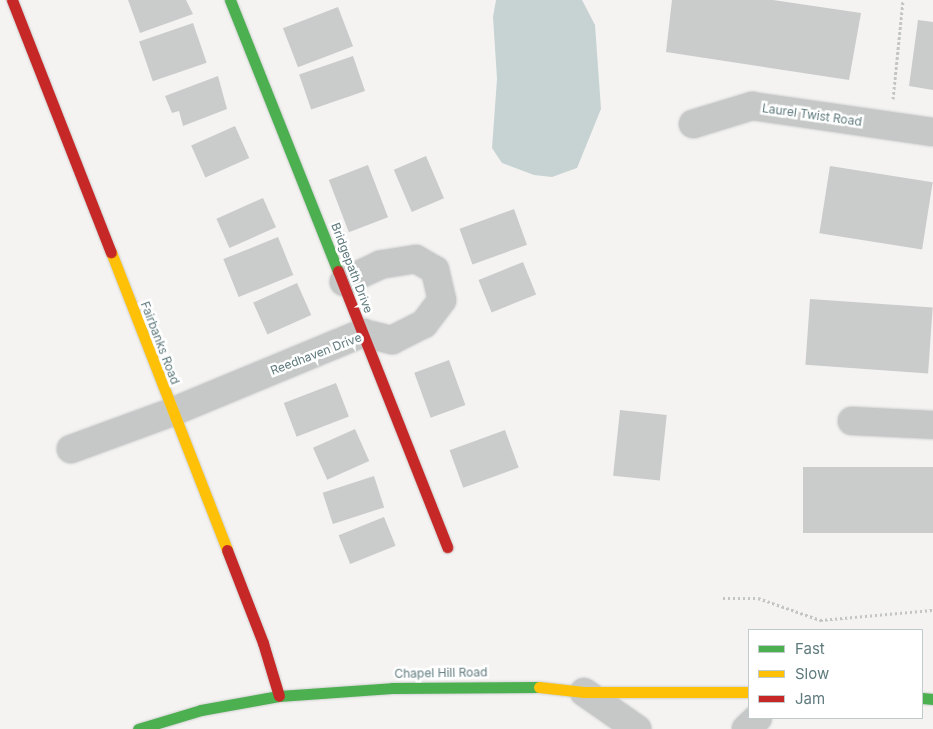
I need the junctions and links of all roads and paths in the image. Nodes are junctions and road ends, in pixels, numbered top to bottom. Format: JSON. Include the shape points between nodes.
{"nodes":[{"id":1,"x":12,"y":0,"type":"edge"},
{"id":2,"x":230,"y":0,"type":"edge"},
{"id":3,"x":903,"y":0,"type":"edge"},
{"id":4,"x":693,"y":124,"type":"dead end"},
{"id":5,"x":889,"y":126,"type":"junction"},
{"id":6,"x":933,"y":132,"type":"edge"},
{"id":7,"x":344,"y":282,"type":"junction"},
{"id":8,"x":363,"y":333,"type":"junction"},
{"id":9,"x":172,"y":412,"type":"junction"},
{"id":10,"x":852,"y":421,"type":"dead end"},
{"id":11,"x":933,"y":425,"type":"edge"},
{"id":12,"x":70,"y":449,"type":"dead end"},
{"id":13,"x":446,"y":547,"type":"dead end"},
{"id":14,"x":723,"y":598,"type":"dead end"},
{"id":15,"x":933,"y":610,"type":"edge"},
{"id":16,"x":584,"y":692,"type":"junction"},
{"id":17,"x":748,"y":692,"type":"edge"},
{"id":18,"x":279,"y":696,"type":"junction"},
{"id":19,"x":757,"y":719,"type":"edge"},
{"id":20,"x":138,"y":729,"type":"edge"},
{"id":21,"x":637,"y":729,"type":"edge"},
{"id":22,"x":746,"y":729,"type":"edge"}],
"edges":[{"from":1,"to":9,"type":"street","name":"Fairbanks Road"},
{"from":2,"to":7,"type":"street","name":"Bridgepath Drive"},
{"from":3,"to":5,"type":"path"},
{"from":4,"to":5,"type":"street","name":"Laurel Twist Road","via":[[752,106]]},
{"from":5,"to":6,"type":"street","name":"Laurel Twist Road"},
{"from":7,"to":8,"type":"street","name":"Bridgepath Drive"},
{"from":7,"to":8,"type":"street","name":"Reedhaven Drive","via":[[398,260],[416,258],[435,270],[442,300],[424,324],[392,340]]},
{"from":8,"to":9,"type":"street","name":"Reedhaven Drive"},
{"from":8,"to":13,"type":"street","name":"Bridgepath Drive"},
{"from":9,"to":12,"type":"street","name":"Reedhaven Drive"},
{"from":9,"to":18,"type":"street","name":"Fairbanks Road","via":[[263,644]]},
{"from":10,"to":11,"type":"street"},
{"from":14,"to":15,"type":"path","via":[[758,598],[820,620]]},
{"from":16,"to":17,"type":"street","name":"Chapel Hill Road"},
{"from":16,"to":18,"type":"street","name":"Chapel Hill Road","via":[[522,686],[392,688]]},
{"from":16,"to":21,"type":"street"},
{"from":18,"to":20,"type":"street","name":"Chapel Hill Road","via":[[201,710]]},
{"from":19,"to":22,"type":"street"}]}
